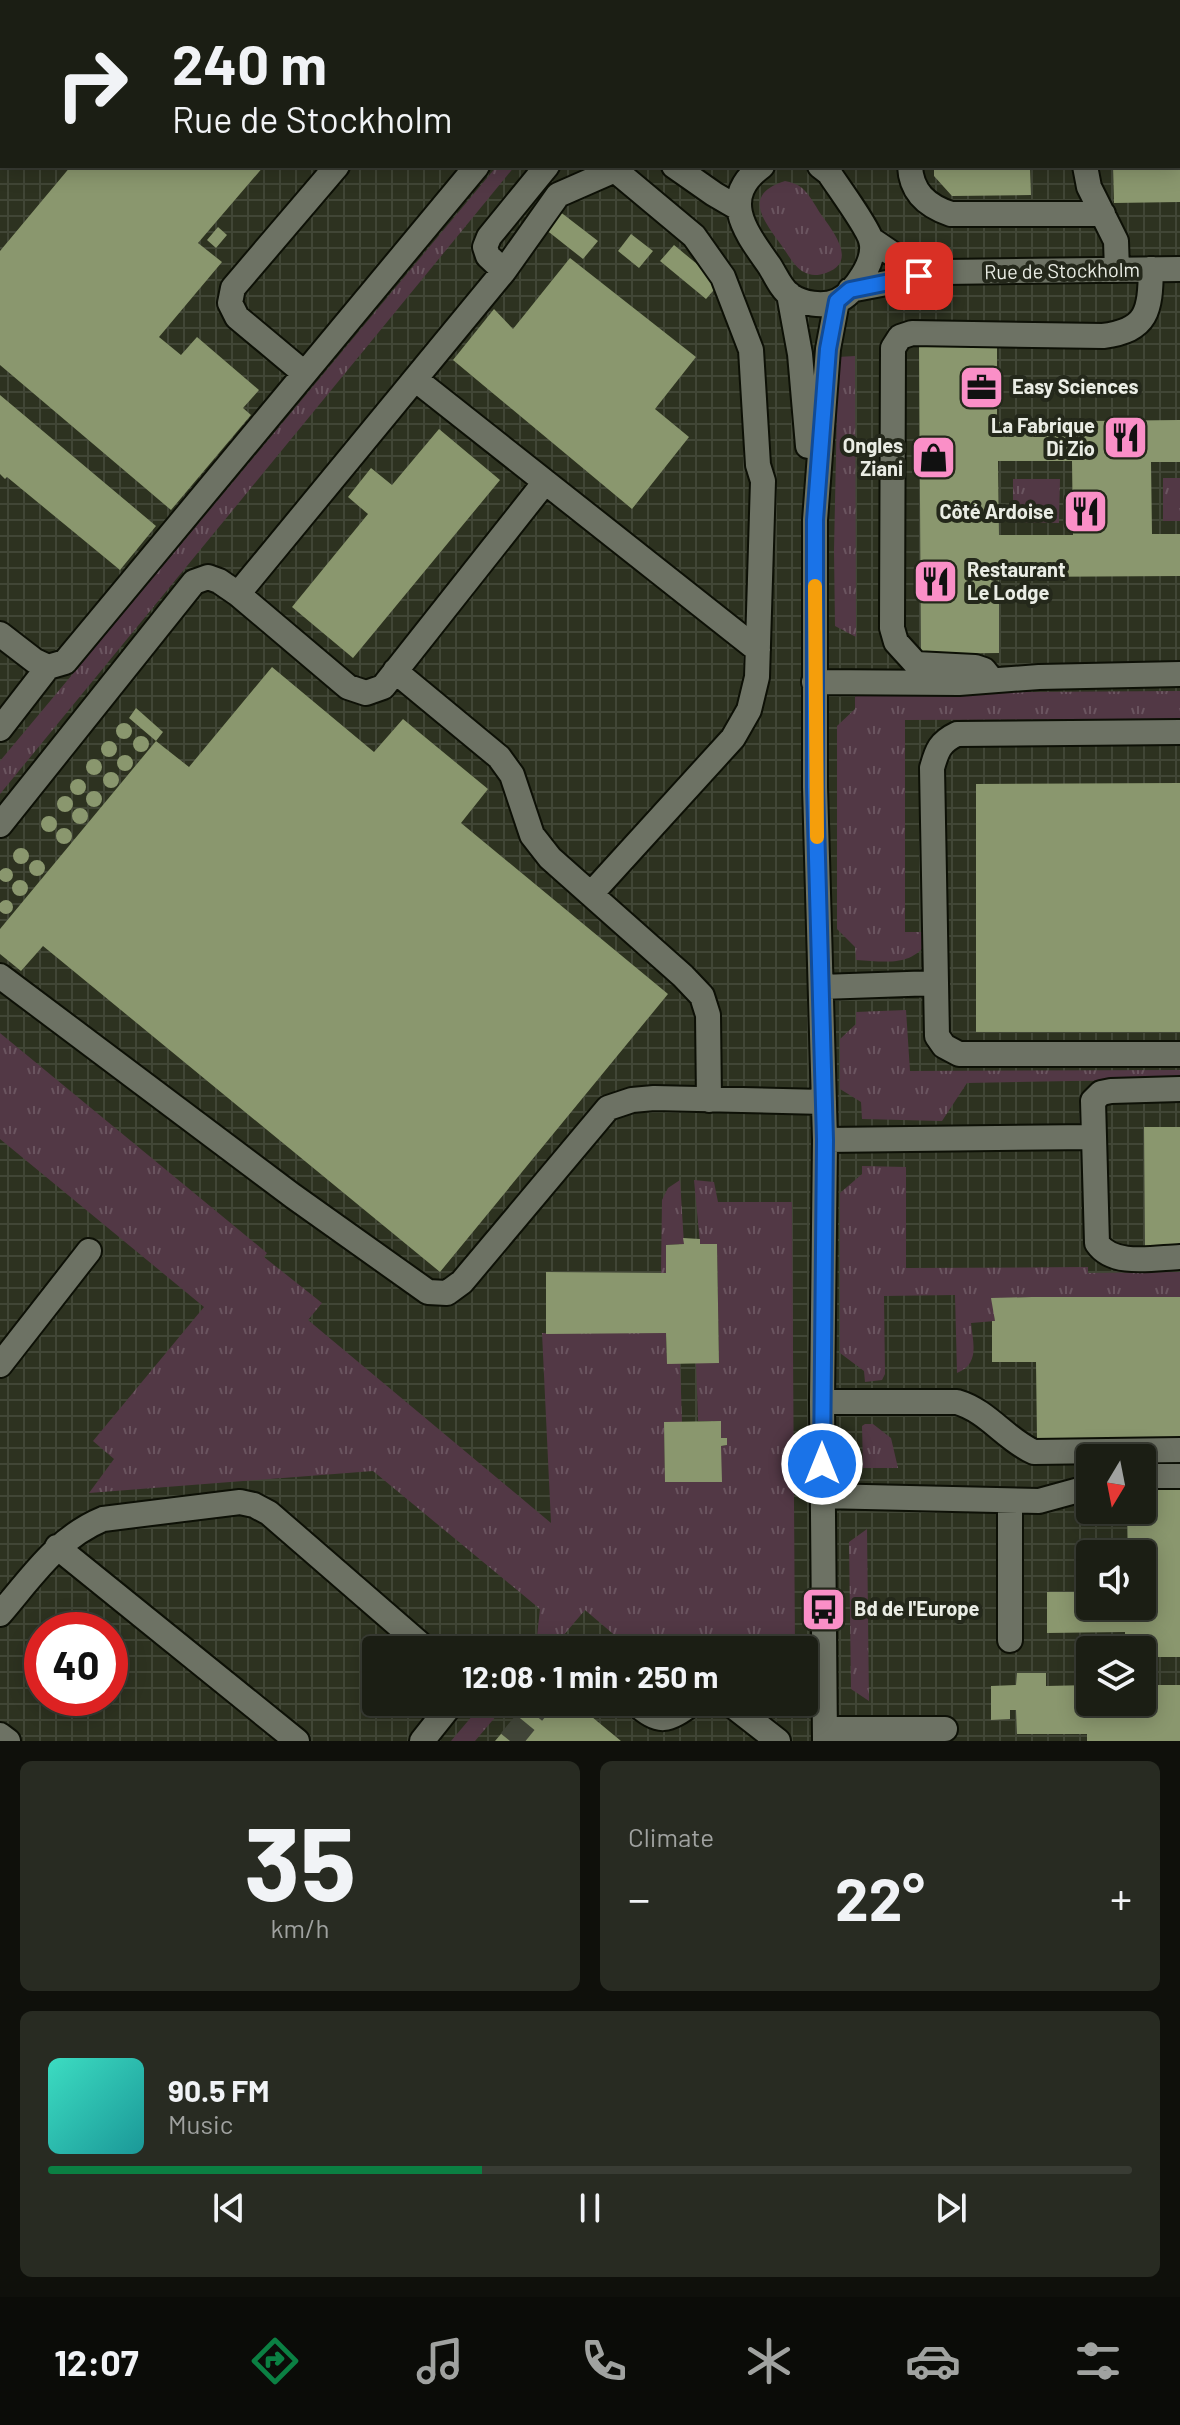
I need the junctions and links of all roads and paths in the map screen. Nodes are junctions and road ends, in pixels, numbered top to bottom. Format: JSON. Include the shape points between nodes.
{"nodes":[{"id":1,"x":335,"y":168,"type":"edge"},
{"id":2,"x":545,"y":168,"type":"edge"},
{"id":3,"x":677,"y":168,"type":"edge"},
{"id":4,"x":759,"y":168,"type":"edge"},
{"id":5,"x":826,"y":168,"type":"edge"},
{"id":6,"x":910,"y":168,"type":"edge"},
{"id":7,"x":1085,"y":168,"type":"edge"},
{"id":8,"x":464,"y":170,"type":"edge"},
{"id":9,"x":738,"y":208,"type":"junction"},
{"id":10,"x":1103,"y":214,"type":"junction"},
{"id":11,"x":872,"y":240,"type":"junction"},
{"id":12,"x":1151,"y":269,"type":"junction"},
{"id":13,"x":1180,"y":269,"type":"edge"},
{"id":14,"x":1117,"y":270,"type":"junction"},
{"id":15,"x":504,"y":271,"type":"junction"},
{"id":16,"x":944,"y":272,"type":"junction"},
{"id":17,"x":789,"y":294,"type":"junction"},
{"id":18,"x":844,"y":295,"type":"junction"},
{"id":19,"x":304,"y":373,"type":"junction"},
{"id":20,"x":415,"y":379,"type":"junction"},
{"id":21,"x":545,"y":482,"type":"junction"},
{"id":22,"x":815,"y":520,"type":"junction"},
{"id":23,"x":238,"y":594,"type":"junction"},
{"id":24,"x":0,"y":634,"type":"edge"},
{"id":25,"x":758,"y":650,"type":"junction"},
{"id":26,"x":48,"y":667,"type":"junction"},
{"id":27,"x":395,"y":671,"type":"junction"},
{"id":28,"x":1180,"y":674,"type":"edge"},
{"id":29,"x":992,"y":680,"type":"junction"},
{"id":30,"x":814,"y":682,"type":"junction"},
{"id":31,"x":0,"y":729,"type":"edge"},
{"id":32,"x":1180,"y":732,"type":"edge"},
{"id":33,"x":0,"y":825,"type":"edge"},
{"id":34,"x":591,"y":894,"type":"junction"},
{"id":35,"x":0,"y":976,"type":"edge"},
{"id":36,"x":936,"y":983,"type":"junction"},
{"id":37,"x":821,"y":987,"type":"junction"},
{"id":38,"x":1180,"y":1054,"type":"edge"},
{"id":39,"x":1180,"y":1089,"type":"edge"},
{"id":40,"x":709,"y":1100,"type":"junction"},
{"id":41,"x":824,"y":1102,"type":"junction"},
{"id":42,"x":1094,"y":1137,"type":"junction"},
{"id":43,"x":825,"y":1140,"type":"junction"},
{"id":44,"x":89,"y":1251,"type":"dead end"},
{"id":45,"x":1180,"y":1257,"type":"edge"},
{"id":46,"x":0,"y":1365,"type":"edge"},
{"id":47,"x":822,"y":1402,"type":"junction"},
{"id":48,"x":1180,"y":1450,"type":"edge"},
{"id":49,"x":1156,"y":1476,"type":"edge"},
{"id":50,"x":1180,"y":1476,"type":"edge"},
{"id":51,"x":1076,"y":1491,"type":"edge"},
{"id":52,"x":822,"y":1496,"type":"junction"},
{"id":53,"x":1010,"y":1501,"type":"junction"},
{"id":54,"x":57,"y":1547,"type":"junction"},
{"id":55,"x":0,"y":1614,"type":"edge"},
{"id":56,"x":411,"y":1636,"type":"edge"},
{"id":57,"x":1010,"y":1640,"type":"dead end"},
{"id":58,"x":442,"y":1716,"type":"edge"},
{"id":59,"x":652,"y":1716,"type":"edge"},
{"id":60,"x":675,"y":1716,"type":"edge"},
{"id":61,"x":746,"y":1716,"type":"edge"},
{"id":62,"x":945,"y":1729,"type":"dead end"},
{"id":63,"x":0,"y":1735,"type":"edge"},
{"id":64,"x":825,"y":1735,"type":"edge"},
{"id":65,"x":8,"y":1741,"type":"edge"},
{"id":66,"x":297,"y":1741,"type":"edge"},
{"id":67,"x":422,"y":1741,"type":"edge"},
{"id":68,"x":778,"y":1741,"type":"edge"}],
"edges":[{"from":1,"to":19,"type":"street","via":[[233,288],[230,303],[237,317]]},
{"from":2,"to":15,"type":"street","via":[[489,237],[488,256]]},
{"from":3,"to":9,"type":"street"},
{"from":4,"to":9,"type":"street","via":[[742,189]]},
{"from":5,"to":11,"type":"street"},
{"from":6,"to":10,"type":"street","via":[[919,195],[934,209],[951,214]]},
{"from":7,"to":10,"type":"street"},
{"from":8,"to":19,"type":"street"},
{"from":9,"to":17,"type":"street","via":[[743,228]]},
{"from":10,"to":14,"type":"street","via":[[1116,241]]},
{"from":11,"to":16,"type":"street","name":"Rue de Stockholm","via":[[900,259]]},
{"from":11,"to":18,"type":"street","via":[[865,270]]},
{"from":12,"to":13,"type":"street","name":"Rue de Stockholm"},
{"from":12,"to":14,"type":"street","name":"Rue de Stockholm"},
{"from":12,"to":29,"type":"street","via":[[1146,314],[1122,333],[912,333],[900,337],[893,348],[896,642],[916,664],[975,667]]},
{"from":14,"to":16,"type":"street","name":"Rue de Stockholm"},
{"from":15,"to":20,"type":"street"},
{"from":15,"to":25,"type":"street","via":[[558,195],[615,170],[694,236],[723,277],[751,350],[763,481]]},
{"from":16,"to":18,"type":"street","name":"Rue de Stockholm"},
{"from":17,"to":18,"type":"street","name":"Rue de Stockholm","via":[[821,304]]},
{"from":17,"to":22,"type":"street","via":[[800,354]]},
{"from":18,"to":22,"type":"street","via":[[828,349]]},
{"from":19,"to":26,"type":"street","via":[[65,662]]},
{"from":20,"to":21,"type":"street"},
{"from":20,"to":23,"type":"street"},
{"from":21,"to":25,"type":"street"},
{"from":21,"to":27,"type":"street"},
{"from":22,"to":30,"type":"street"},
{"from":23,"to":27,"type":"street","via":[[348,687],[366,693],[383,687]]},
{"from":23,"to":33,"type":"street","via":[[208,577],[194,582]]},
{"from":24,"to":26,"type":"street"},
{"from":25,"to":34,"type":"street","via":[[749,710],[733,738]]},
{"from":26,"to":31,"type":"street"},
{"from":27,"to":34,"type":"street","via":[[499,757],[512,775],[532,835]]},
{"from":28,"to":29,"type":"street"},
{"from":29,"to":30,"type":"street"},
{"from":30,"to":37,"type":"street"},
{"from":32,"to":36,"type":"street","via":[[957,734],[944,740],[932,768]]},
{"from":34,"to":40,"type":"street","via":[[702,996],[708,1015]]},
{"from":35,"to":40,"type":"street","via":[[428,1292],[447,1293],[462,1282],[608,1108],[654,1098]]},
{"from":36,"to":37,"type":"street"},
{"from":36,"to":38,"type":"street","via":[[937,1036],[959,1054]]},
{"from":37,"to":41,"type":"street"},
{"from":39,"to":42,"type":"street","via":[[1101,1093],[1093,1101]]},
{"from":40,"to":41,"type":"street"},
{"from":41,"to":43,"type":"street"},
{"from":42,"to":43,"type":"street"},
{"from":42,"to":45,"type":"street","via":[[1097,1243],[1104,1253],[1118,1258]]},
{"from":43,"to":47,"type":"street"},
{"from":44,"to":46,"type":"street"},
{"from":47,"to":48,"type":"street","via":[[957,1402],[975,1408],[1017,1445],[1034,1452]]},
{"from":47,"to":52,"type":"street"},
{"from":49,"to":50,"type":"street"},
{"from":51,"to":53,"type":"street","via":[[1039,1501]]},
{"from":52,"to":53,"type":"street"},
{"from":52,"to":64,"type":"street"},
{"from":53,"to":57,"type":"street"},
{"from":54,"to":55,"type":"street"},
{"from":54,"to":56,"type":"street","via":[[103,1519],[240,1502],[254,1505]]},
{"from":54,"to":66,"type":"street"},
{"from":58,"to":67,"type":"street"},
{"from":59,"to":60,"type":"street"},
{"from":61,"to":68,"type":"street"},
{"from":62,"to":64,"type":"street"},
{"from":63,"to":65,"type":"street"}]}
